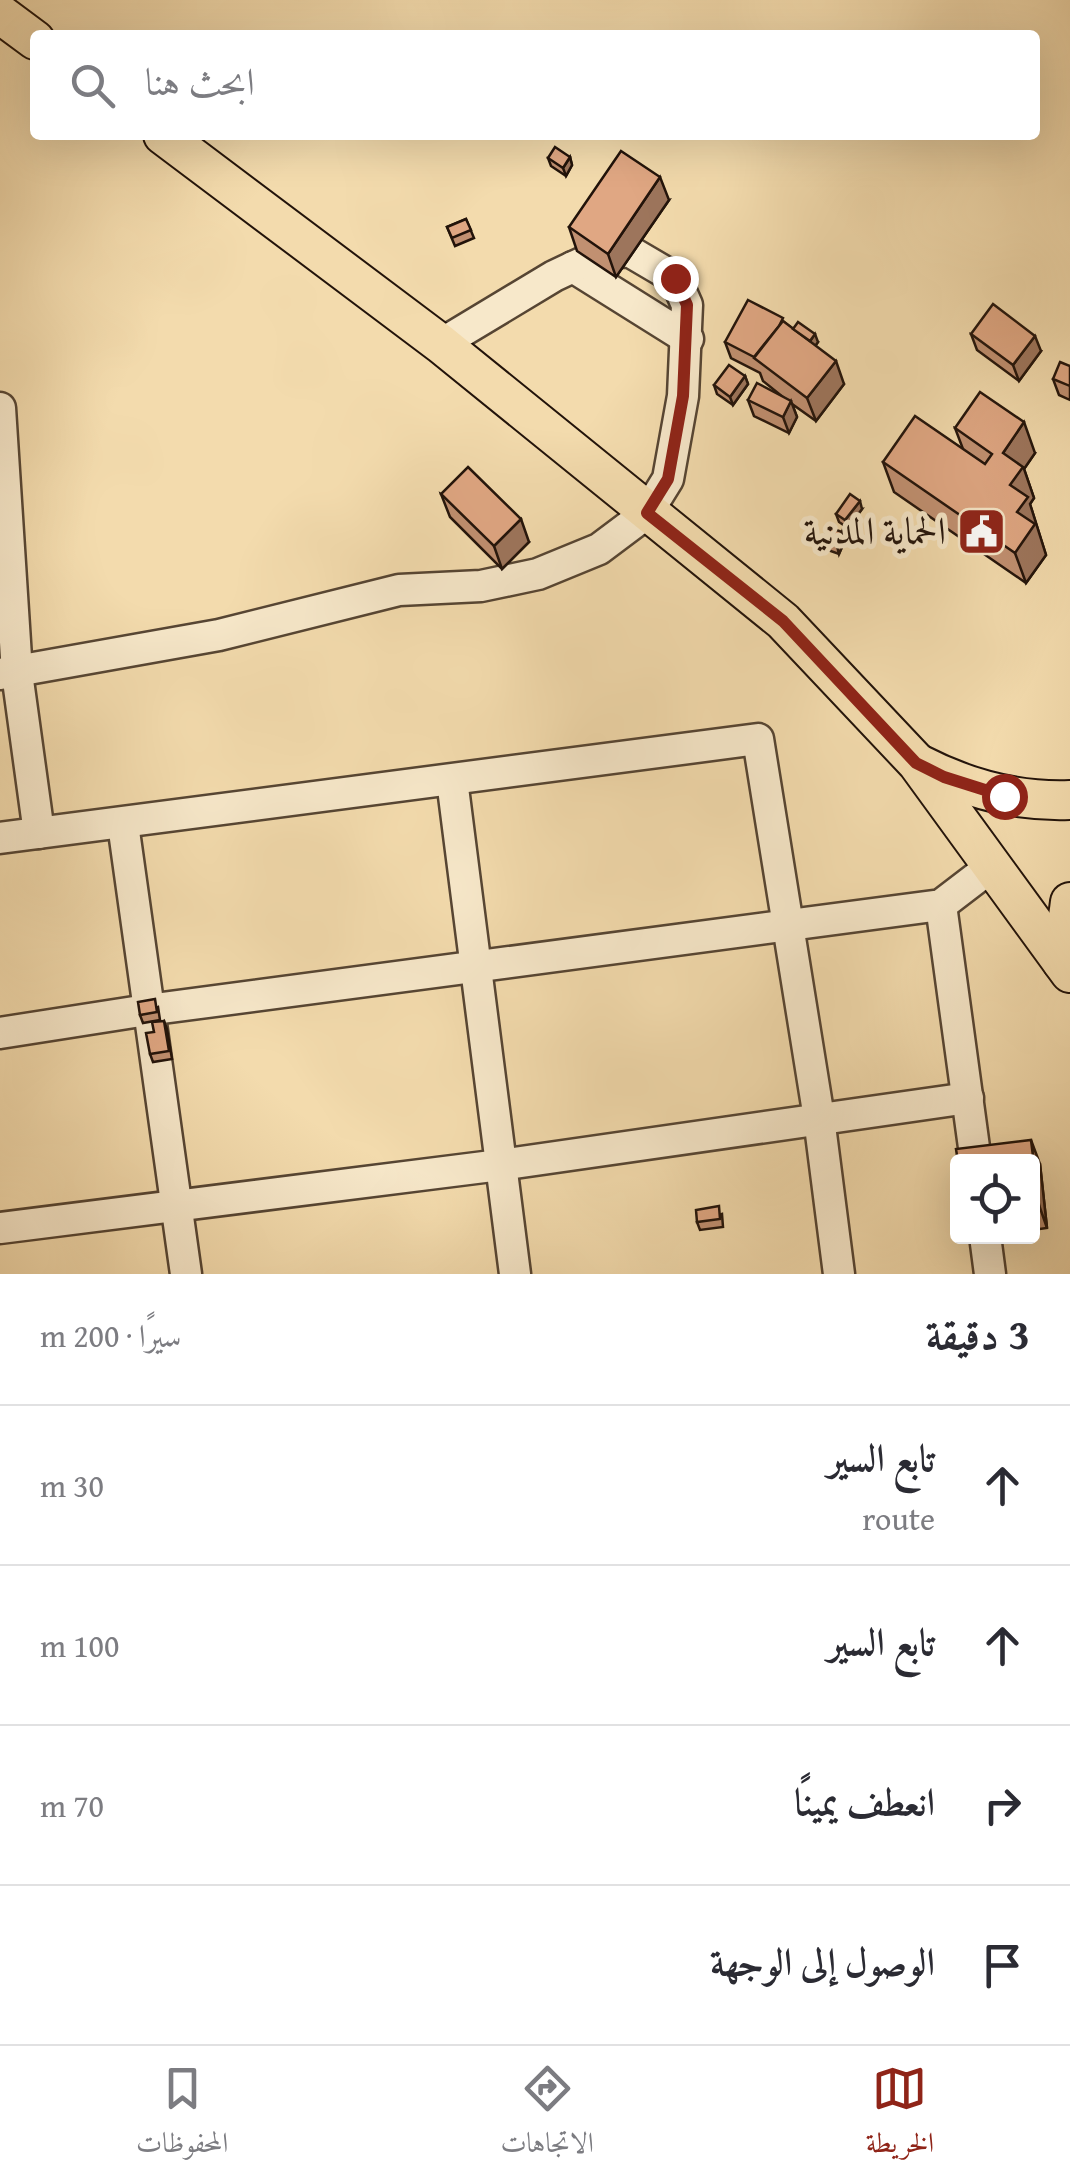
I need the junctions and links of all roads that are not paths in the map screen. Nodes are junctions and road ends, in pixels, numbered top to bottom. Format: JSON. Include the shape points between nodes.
{"nodes":[{"id":1,"x":0,"y":14,"type":"edge"},
{"id":2,"x":30,"y":36,"type":"edge"},
{"id":3,"x":170,"y":140,"type":"edge"},
{"id":4,"x":573,"y":268,"type":"junction"},
{"id":5,"x":688,"y":339,"type":"junction"},
{"id":6,"x":440,"y":344,"type":"junction"},
{"id":7,"x":0,"y":408,"type":"edge"},
{"id":8,"x":647,"y":513,"type":"junction"},
{"id":9,"x":3,"y":525,"type":"edge"},
{"id":10,"x":9,"y":673,"type":"edge"},
{"id":11,"x":916,"y":763,"type":"junction"},
{"id":12,"x":452,"y":780,"type":"junction"},
{"id":13,"x":1070,"y":800,"type":"edge"},
{"id":14,"x":122,"y":824,"type":"junction"},
{"id":15,"x":39,"y":833,"type":"junction"},
{"id":16,"x":0,"y":838,"type":"edge"},
{"id":17,"x":992,"y":866,"type":"junction"},
{"id":18,"x":1070,"y":902,"type":"edge"},
{"id":19,"x":941,"y":905,"type":"junction"},
{"id":20,"x":788,"y":926,"type":"junction"},
{"id":21,"x":478,"y":966,"type":"junction"},
{"id":22,"x":1066,"y":968,"type":"edge"},
{"id":23,"x":148,"y":1010,"type":"junction"},
{"id":24,"x":0,"y":1032,"type":"edge"},
{"id":25,"x":968,"y":1098,"type":"junction"},
{"id":26,"x":819,"y":1118,"type":"junction"},
{"id":27,"x":975,"y":1154,"type":"edge"},
{"id":28,"x":500,"y":1165,"type":"junction"},
{"id":29,"x":176,"y":1206,"type":"junction"},
{"id":30,"x":0,"y":1228,"type":"edge"},
{"id":31,"x":986,"y":1244,"type":"edge"},
{"id":32,"x":186,"y":1274,"type":"edge"},
{"id":33,"x":515,"y":1274,"type":"edge"},
{"id":34,"x":839,"y":1274,"type":"edge"},
{"id":35,"x":990,"y":1274,"type":"edge"}],
"edges":[{"from":1,"to":2,"type":"main road"},
{"from":3,"to":6,"type":"main road"},
{"from":4,"to":5,"type":"street"},
{"from":4,"to":5,"type":"street","via":[[601,254],[629,251],[664,269],[684,294]]},
{"from":4,"to":6,"type":"street"},
{"from":5,"to":8,"type":"street","via":[[668,479]]},
{"from":6,"to":8,"type":"main road"},
{"from":7,"to":9,"type":"street"},
{"from":8,"to":10,"type":"street","via":[[599,549],[538,574],[480,586],[399,590],[219,635]]},
{"from":8,"to":11,"type":"main road","via":[[783,621]]},
{"from":9,"to":10,"type":"street"},
{"from":10,"to":15,"type":"street"},
{"from":11,"to":13,"type":"main road","via":[[1004,796]]},
{"from":11,"to":17,"type":"main road"},
{"from":12,"to":14,"type":"street"},
{"from":12,"to":20,"type":"street","via":[[758,738]]},
{"from":12,"to":21,"type":"street"},
{"from":14,"to":15,"type":"street"},
{"from":14,"to":23,"type":"street"},
{"from":15,"to":16,"type":"street"},
{"from":17,"to":19,"type":"street"},
{"from":17,"to":22,"type":"main road"},
{"from":18,"to":22,"type":"main road"},
{"from":19,"to":20,"type":"street"},
{"from":19,"to":25,"type":"street"},
{"from":20,"to":21,"type":"street"},
{"from":20,"to":26,"type":"street"},
{"from":21,"to":23,"type":"street"},
{"from":21,"to":28,"type":"street"},
{"from":23,"to":24,"type":"street"},
{"from":23,"to":29,"type":"street"},
{"from":25,"to":26,"type":"street"},
{"from":25,"to":27,"type":"street"},
{"from":26,"to":28,"type":"street"},
{"from":26,"to":34,"type":"street"},
{"from":28,"to":29,"type":"street"},
{"from":28,"to":33,"type":"street"},
{"from":29,"to":30,"type":"street"},
{"from":29,"to":32,"type":"street"},
{"from":31,"to":35,"type":"street"}]}
